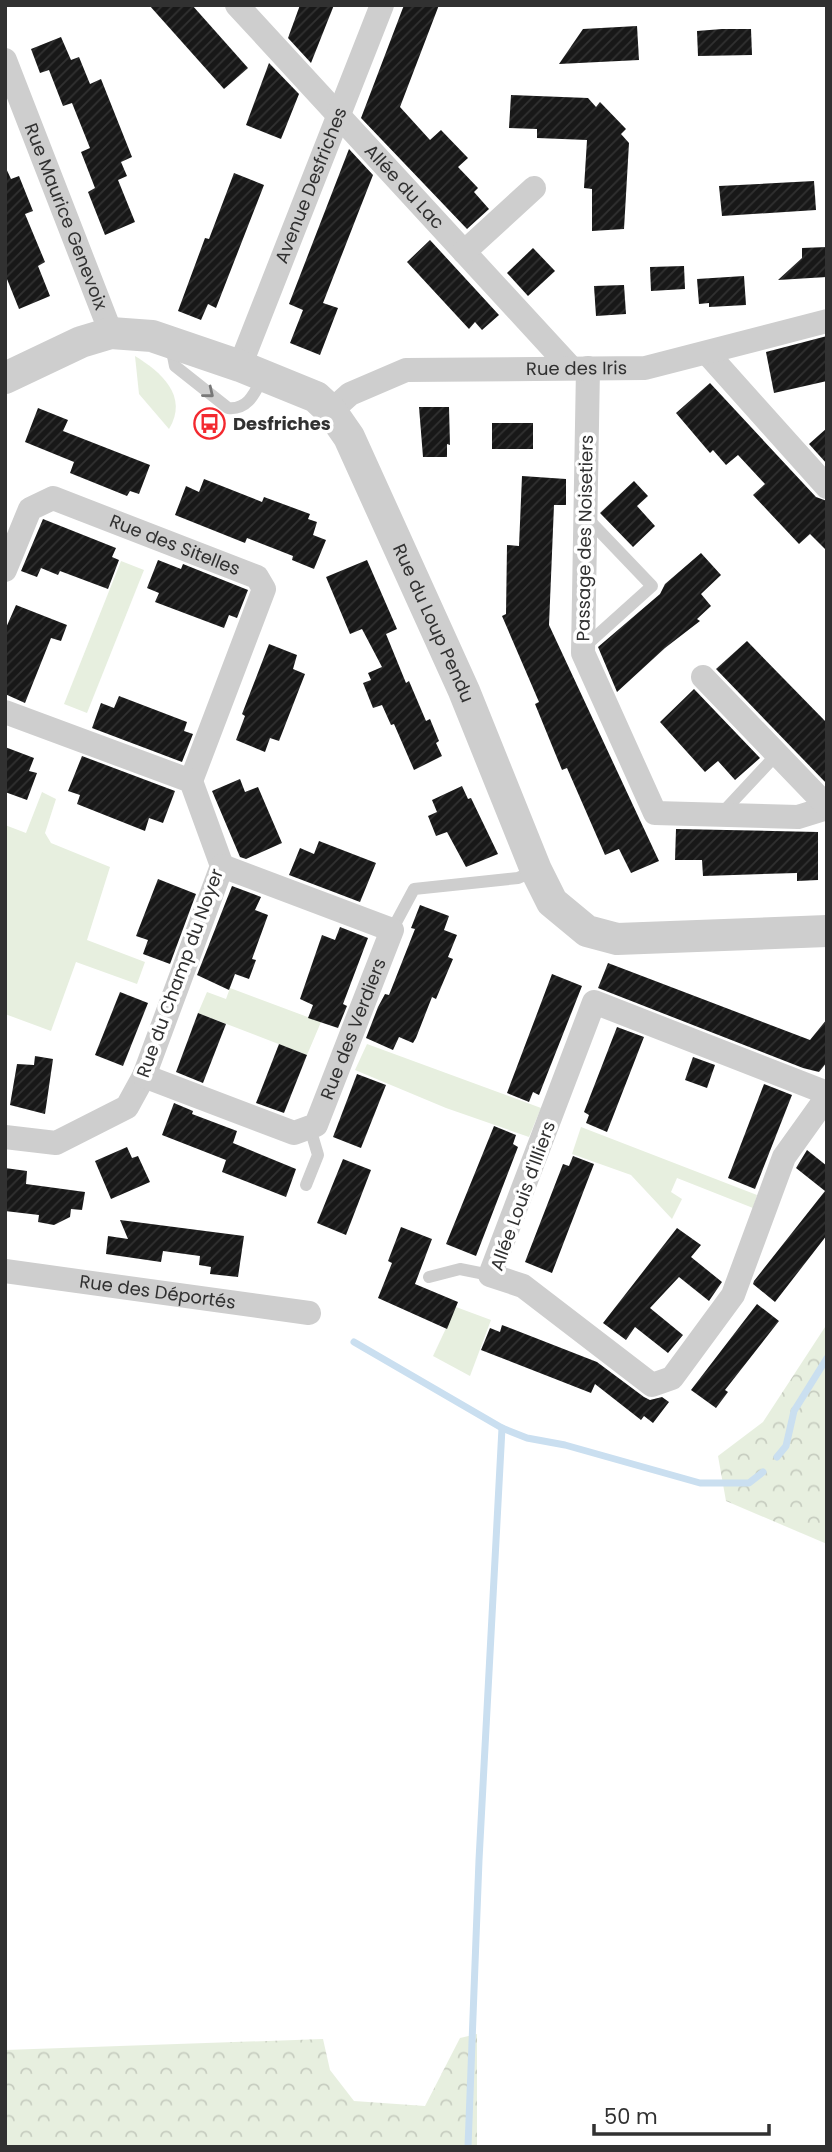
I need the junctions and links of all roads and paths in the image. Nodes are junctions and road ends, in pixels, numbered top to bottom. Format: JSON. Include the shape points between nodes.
{"nodes":[{"id":1,"x":237,"y":5,"type":"edge"},
{"id":2,"x":382,"y":5,"type":"edge"},
{"id":3,"x":5,"y":60,"type":"edge"},
{"id":4,"x":340,"y":117,"type":"junction"},
{"id":5,"x":534,"y":188,"type":"dead end"},
{"id":6,"x":464,"y":252,"type":"junction"},
{"id":7,"x":827,"y":321,"type":"edge"},
{"id":8,"x":111,"y":333,"type":"junction"},
{"id":9,"x":171,"y":342,"type":"junction"},
{"id":10,"x":707,"y":353,"type":"junction"},
{"id":11,"x":580,"y":368,"type":"junction"},
{"id":12,"x":252,"y":370,"type":"junction"},
{"id":13,"x":5,"y":378,"type":"edge"},
{"id":14,"x":331,"y":411,"type":"junction"},
{"id":15,"x":827,"y":487,"type":"edge"},
{"id":16,"x":586,"y":516,"type":"junction"},
{"id":17,"x":5,"y":570,"type":"edge"},
{"id":18,"x":583,"y":648,"type":"junction"},
{"id":19,"x":703,"y":677,"type":"dead end"},
{"id":20,"x":5,"y":712,"type":"edge"},
{"id":21,"x":777,"y":754,"type":"junction"},
{"id":22,"x":191,"y":781,"type":"junction"},
{"id":23,"x":827,"y":807,"type":"edge"},
{"id":24,"x":720,"y":815,"type":"junction"},
{"id":25,"x":222,"y":866,"type":"junction"},
{"id":26,"x":536,"y":870,"type":"junction"},
{"id":27,"x":391,"y":930,"type":"junction"},
{"id":28,"x":827,"y":931,"type":"edge"},
{"id":29,"x":144,"y":1076,"type":"junction"},
{"id":30,"x":827,"y":1095,"type":"edge"},
{"id":31,"x":310,"y":1128,"type":"junction"},
{"id":32,"x":5,"y":1137,"type":"edge"},
{"id":33,"x":306,"y":1185,"type":"dead end"},
{"id":34,"x":5,"y":1271,"type":"edge"},
{"id":35,"x":490,"y":1275,"type":"junction"},
{"id":36,"x":429,"y":1277,"type":"dead end"},
{"id":37,"x":309,"y":1313,"type":"dead end"}],
"edges":[{"from":1,"to":4,"type":"street","name":"Allée du Lac"},
{"from":2,"to":4,"type":"street","name":"Avenue Desfriches"},
{"from":3,"to":8,"type":"street","name":"Rue Maurice Genevoix"},
{"from":4,"to":6,"type":"street","name":"Allée du Lac"},
{"from":4,"to":12,"type":"street","name":"Avenue Desfriches"},
{"from":5,"to":6,"type":"street"},
{"from":6,"to":11,"type":"street","name":"Allée du Lac"},
{"from":7,"to":10,"type":"street","name":"Rue des Iris"},
{"from":8,"to":9,"type":"street","name":"Rue du Loup Pendu"},
{"from":8,"to":13,"type":"street","name":"Rue du Loup Pendu","via":[[80,342]]},
{"from":9,"to":12,"type":"street","name":"Rue du Loup Pendu"},
{"from":9,"to":12,"type":"lane","one_way":true,"via":[[175,366],[228,408],[247,405]]},
{"from":10,"to":11,"type":"street","name":"Rue des Iris","via":[[645,368]]},
{"from":10,"to":15,"type":"street"},
{"from":11,"to":14,"type":"street","name":"Rue des Iris","via":[[406,369],[350,394]]},
{"from":11,"to":16,"type":"street","name":"Passage des Noisetiers"},
{"from":12,"to":14,"type":"street","name":"Rue du Loup Pendu","via":[[316,397]]},
{"from":14,"to":26,"type":"street","name":"Rue du Loup Pendu","via":[[349,437],[464,691]]},
{"from":16,"to":18,"type":"street","name":"Passage des Noisetiers"},
{"from":16,"to":18,"type":"lane","via":[[652,586]]},
{"from":17,"to":22,"type":"street","name":"Rue des Sitelles","via":[[30,509],[53,498],[257,577],[264,589]]},
{"from":18,"to":24,"type":"street","name":"Passage des Noisetiers","via":[[655,813]]},
{"from":19,"to":21,"type":"street","name":"Passage des Noisetiers"},
{"from":20,"to":22,"type":"street"},
{"from":21,"to":23,"type":"street","name":"Passage des Noisetiers"},
{"from":21,"to":24,"type":"lane"},
{"from":22,"to":25,"type":"street","name":"Rue du Champ du Noyer"},
{"from":23,"to":24,"type":"street","name":"Passage des Noisetiers","via":[[798,817]]},
{"from":25,"to":27,"type":"street"},
{"from":25,"to":29,"type":"street","name":"Rue du Champ du Noyer"},
{"from":26,"to":27,"type":"lane","via":[[518,878],[414,889]]},
{"from":26,"to":28,"type":"street","name":"Rue du Loup Pendu","via":[[552,902],[569,918],[587,931],[617,939]]},
{"from":27,"to":31,"type":"street","name":"Rue des Verdiers","via":[[316,1125]]},
{"from":29,"to":31,"type":"street","via":[[294,1133]]},
{"from":29,"to":32,"type":"street","name":"Rue du Champ du Noyer","via":[[127,1107],[56,1143]]},
{"from":30,"to":35,"type":"street","name":"Allée Louis d'Illiers","via":[[594,1002]]},
{"from":30,"to":35,"type":"street","name":"Allée Louis d'Illiers","via":[[783,1157],[733,1295],[672,1378],[652,1385],[523,1286]]},
{"from":31,"to":33,"type":"lane","via":[[318,1155]]},
{"from":34,"to":37,"type":"street","name":"Rue des Déportés"},
{"from":35,"to":36,"type":"lane","via":[[460,1269]]}]}
